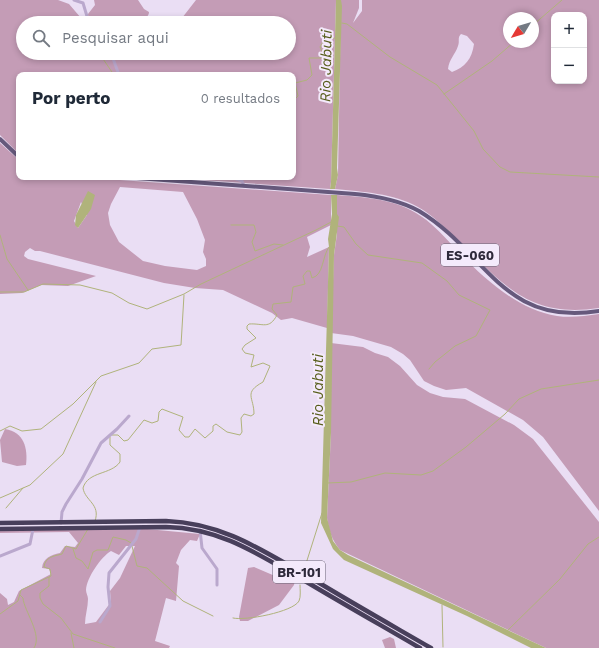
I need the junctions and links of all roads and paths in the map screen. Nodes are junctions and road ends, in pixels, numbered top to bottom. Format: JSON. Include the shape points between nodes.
{"nodes":[{"id":1,"x":74,"y":0,"type":"edge"},
{"id":2,"x":86,"y":16,"type":"edge"},
{"id":3,"x":114,"y":60,"type":"edge"},
{"id":4,"x":118,"y":72,"type":"edge"},
{"id":5,"x":0,"y":139,"type":"edge"},
{"id":6,"x":16,"y":154,"type":"edge"},
{"id":7,"x":163,"y":180,"type":"edge"},
{"id":8,"x":242,"y":180,"type":"edge"},
{"id":9,"x":244,"y":186,"type":"junction"},
{"id":10,"x":599,"y":311,"type":"edge"},
{"id":11,"x":129,"y":416,"type":"dead end"},
{"id":12,"x":0,"y":523,"type":"edge"},
{"id":13,"x":61,"y":523,"type":"junction"},
{"id":14,"x":140,"y":527,"type":"junction"},
{"id":15,"x":0,"y":529,"type":"edge"},
{"id":16,"x":33,"y":529,"type":"junction"},
{"id":17,"x":200,"y":530,"type":"junction"},
{"id":18,"x":0,"y":556,"type":"edge"},
{"id":19,"x":217,"y":585,"type":"dead end"},
{"id":20,"x":100,"y":622,"type":"dead end"},
{"id":21,"x":420,"y":648,"type":"edge"},
{"id":22,"x":431,"y":648,"type":"edge"}],
"edges":[{"from":1,"to":2,"type":"street","via":[[83,4]]},
{"from":3,"to":4,"type":"street"},
{"from":5,"to":6,"type":"main road"},
{"from":7,"to":9,"type":"main road","number":"ES-060"},
{"from":8,"to":9,"type":"street"},
{"from":9,"to":10,"type":"main road","number":"ES-060","via":[[377,196],[400,202],[420,212],[444,230],[506,290],[529,304],[564,314]]},
{"from":11,"to":13,"type":"street","via":[[100,444],[62,512]]},
{"from":12,"to":13,"type":"highway","number":"BR-101"},
{"from":13,"to":22,"type":"highway","number":"BR-101","via":[[174,521],[197,524],[227,533],[249,543]]},
{"from":14,"to":16,"type":"highway","number":"BR-101"},
{"from":14,"to":17,"type":"highway","number":"BR-101"},
{"from":14,"to":20,"type":"street","via":[[136,539],[110,573],[110,606]]},
{"from":15,"to":16,"type":"highway","number":"BR-101"},
{"from":16,"to":18,"type":"street","via":[[30,544]]},
{"from":17,"to":19,"type":"street","via":[[202,548],[217,569]]},
{"from":17,"to":21,"type":"highway","number":"BR-101","via":[[240,544]]}]}
